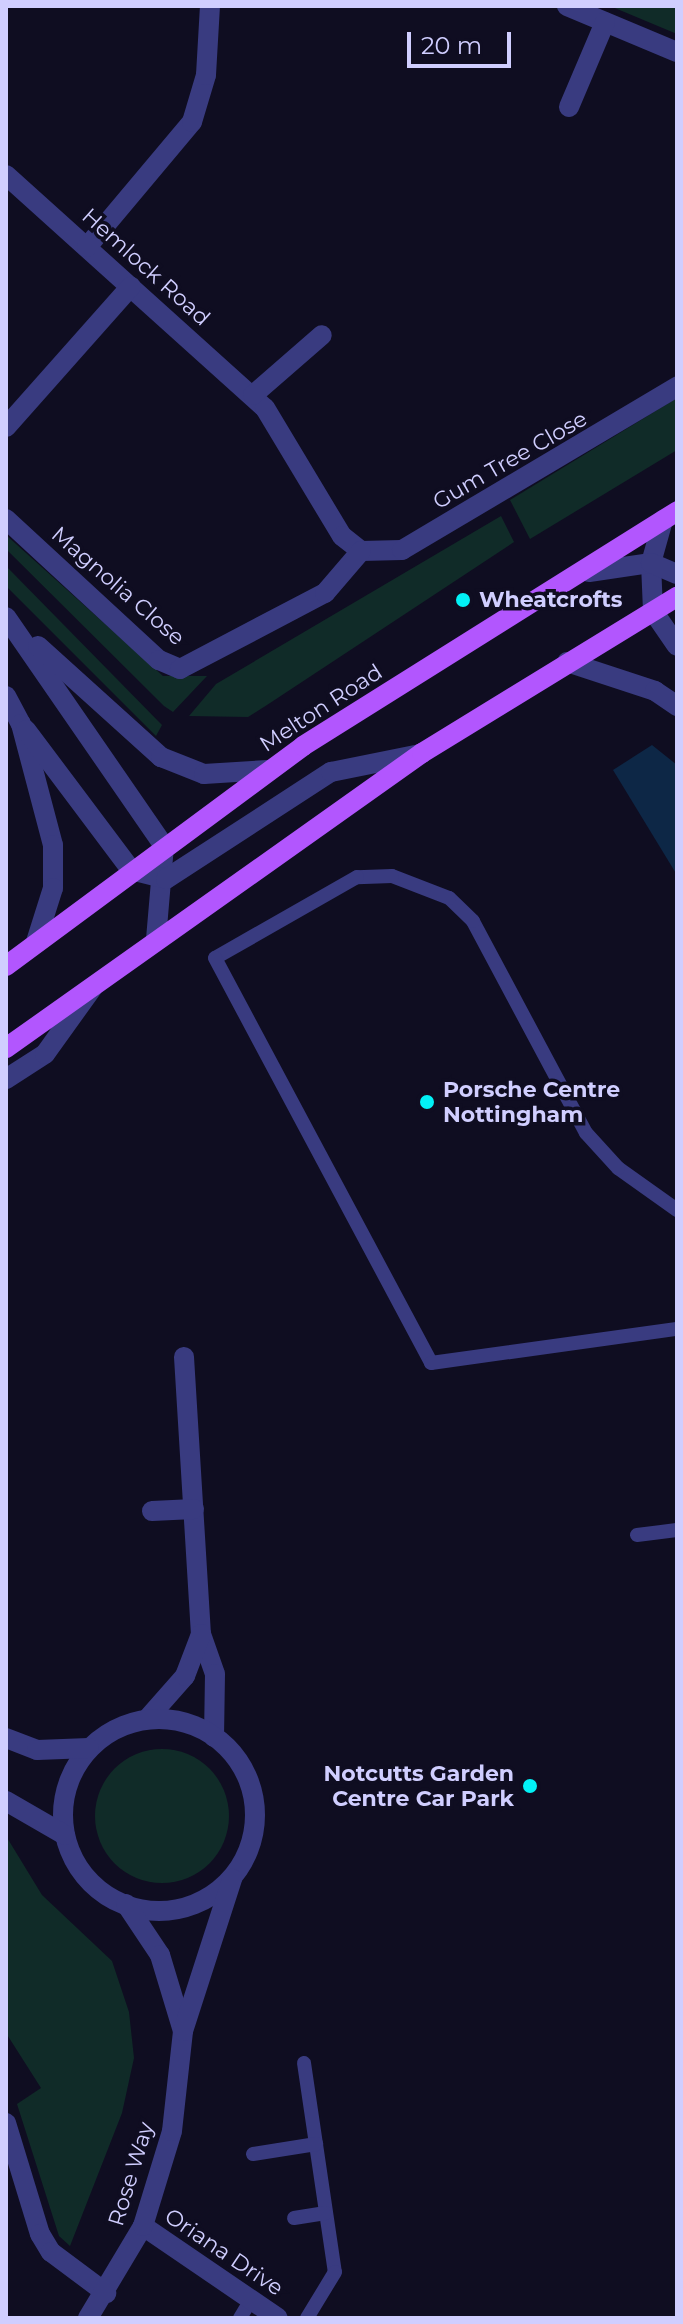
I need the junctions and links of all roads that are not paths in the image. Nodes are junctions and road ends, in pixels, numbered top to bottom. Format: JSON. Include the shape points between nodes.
{"nodes":[{"id":1,"x":210,"y":6,"type":"edge"},
{"id":2,"x":567,"y":6,"type":"edge"},
{"id":3,"x":605,"y":22,"type":"junction"},
{"id":4,"x":677,"y":52,"type":"edge"},
{"id":5,"x":569,"y":107,"type":"dead end"},
{"id":6,"x":6,"y":175,"type":"edge"},
{"id":7,"x":87,"y":247,"type":"junction"},
{"id":8,"x":131,"y":286,"type":"junction"},
{"id":9,"x":322,"y":335,"type":"dead end"},
{"id":10,"x":677,"y":387,"type":"edge"},
{"id":11,"x":253,"y":395,"type":"junction"},
{"id":12,"x":6,"y":427,"type":"edge"},
{"id":13,"x":670,"y":515,"type":"edge"},
{"id":14,"x":6,"y":519,"type":"edge"},
{"id":15,"x":361,"y":551,"type":"junction"},
{"id":16,"x":651,"y":563,"type":"junction"},
{"id":17,"x":589,"y":572,"type":"junction"},
{"id":18,"x":677,"y":574,"type":"edge"},
{"id":19,"x":677,"y":597,"type":"edge"},
{"id":20,"x":653,"y":611,"type":"junction"},
{"id":21,"x":9,"y":620,"type":"edge"},
{"id":22,"x":677,"y":646,"type":"edge"},
{"id":23,"x":567,"y":662,"type":"junction"},
{"id":24,"x":6,"y":696,"type":"edge"},
{"id":25,"x":677,"y":706,"type":"edge"},
{"id":26,"x":21,"y":724,"type":"junction"},
{"id":27,"x":422,"y":753,"type":"junction"},
{"id":28,"x":268,"y":770,"type":"junction"},
{"id":29,"x":164,"y":846,"type":"junction"},
{"id":30,"x":131,"y":870,"type":"junction"},
{"id":31,"x":166,"y":879,"type":"junction"},
{"id":32,"x":156,"y":939,"type":"junction"},
{"id":33,"x":36,"y":942,"type":"junction"},
{"id":34,"x":6,"y":966,"type":"edge"},
{"id":35,"x":96,"y":984,"type":"junction"},
{"id":36,"x":6,"y":1048,"type":"edge"},
{"id":37,"x":6,"y":1079,"type":"edge"},
{"id":38,"x":677,"y":1210,"type":"edge"},
{"id":39,"x":677,"y":1329,"type":"edge"},
{"id":40,"x":184,"y":1357,"type":"dead end"},
{"id":41,"x":194,"y":1509,"type":"junction"},
{"id":42,"x":152,"y":1511,"type":"dead end"},
{"id":43,"x":677,"y":1530,"type":"edge"},
{"id":44,"x":637,"y":1535,"type":"dead end"},
{"id":45,"x":201,"y":1634,"type":"junction"},
{"id":46,"x":148,"y":1718,"type":"junction"},
{"id":47,"x":214,"y":1737,"type":"junction"},
{"id":48,"x":6,"y":1738,"type":"edge"},
{"id":49,"x":89,"y":1748,"type":"junction"},
{"id":50,"x":6,"y":1801,"type":"edge"},
{"id":51,"x":65,"y":1835,"type":"junction"},
{"id":52,"x":232,"y":1879,"type":"junction"},
{"id":53,"x":126,"y":1904,"type":"junction"},
{"id":54,"x":183,"y":2031,"type":"junction"},
{"id":55,"x":304,"y":2063,"type":"dead end"},
{"id":56,"x":6,"y":2123,"type":"edge"},
{"id":57,"x":316,"y":2144,"type":"junction"},
{"id":58,"x":253,"y":2154,"type":"dead end"},
{"id":59,"x":326,"y":2213,"type":"junction"},
{"id":60,"x":294,"y":2218,"type":"dead end"},
{"id":61,"x":143,"y":2226,"type":"junction"},
{"id":62,"x":106,"y":2293,"type":"junction"},
{"id":63,"x":251,"y":2300,"type":"junction"},
{"id":64,"x":88,"y":2318,"type":"edge"},
{"id":65,"x":240,"y":2318,"type":"edge"},
{"id":66,"x":278,"y":2318,"type":"edge"},
{"id":67,"x":307,"y":2318,"type":"edge"}],
"edges":[{"from":1,"to":7,"type":"street","via":[[206,75],[192,122]]},
{"from":2,"to":3,"type":"street"},
{"from":3,"to":4,"type":"street"},
{"from":3,"to":5,"type":"street"},
{"from":6,"to":7,"type":"street","name":"Hemlock Road"},
{"from":7,"to":8,"type":"street","name":"Hemlock Road"},
{"from":8,"to":11,"type":"street","name":"Hemlock Road"},
{"from":8,"to":12,"type":"street"},
{"from":9,"to":11,"type":"street"},
{"from":10,"to":15,"type":"street","name":"Gum Tree Close","via":[[402,550]]},
{"from":11,"to":15,"type":"street","name":"Hemlock Road","via":[[342,536]]},
{"from":13,"to":16,"type":"street"},
{"from":13,"to":17,"type":"main road","name":"Melton Road"},
{"from":14,"to":15,"type":"street","name":"Magnolia Close","via":[[159,660],[180,669],[325,593]]},
{"from":16,"to":17,"type":"street"},
{"from":16,"to":18,"type":"street"},
{"from":16,"to":20,"type":"street"},
{"from":17,"to":28,"type":"main road","name":"Melton Road"},
{"from":19,"to":20,"type":"main road"},
{"from":20,"to":22,"type":"street"},
{"from":20,"to":23,"type":"main road"},
{"from":21,"to":28,"type":"street","via":[[161,757],[204,774]]},
{"from":21,"to":29,"type":"street"},
{"from":23,"to":25,"type":"street","via":[[655,691]]},
{"from":23,"to":27,"type":"main road"},
{"from":24,"to":26,"type":"street"},
{"from":26,"to":30,"type":"street"},
{"from":26,"to":33,"type":"street","via":[[54,864]]},
{"from":27,"to":31,"type":"street","via":[[331,772]]},
{"from":27,"to":32,"type":"main road"},
{"from":28,"to":29,"type":"main road","name":"Melton Road"},
{"from":29,"to":30,"type":"main road","name":"Melton Road"},
{"from":29,"to":31,"type":"street"},
{"from":30,"to":31,"type":"street"},
{"from":30,"to":33,"type":"main road","name":"Melton Road"},
{"from":31,"to":32,"type":"street"},
{"from":32,"to":35,"type":"main road"},
{"from":33,"to":34,"type":"main road","name":"Melton Road"},
{"from":35,"to":36,"type":"main road"},
{"from":35,"to":37,"type":"street","via":[[45,1054]]},
{"from":38,"to":39,"type":"lane","via":[[618,1168],[586,1133],[473,921],[449,898],[392,876],[357,877],[215,958],[431,1363]]},
{"from":40,"to":41,"type":"street"},
{"from":41,"to":42,"type":"street"},
{"from":41,"to":45,"type":"street"},
{"from":43,"to":44,"type":"lane"},
{"from":45,"to":46,"type":"street","via":[[185,1676]]},
{"from":45,"to":47,"type":"street","via":[[215,1674]]},
{"from":46,"to":47,"type":"street"},
{"from":46,"to":49,"type":"street","via":[[116,1728]]},
{"from":47,"to":52,"type":"street","via":[[248,1775],[256,1808],[253,1841]]},
{"from":48,"to":49,"type":"street","via":[[37,1750]]},
{"from":49,"to":51,"type":"street","via":[[63,1802]]},
{"from":50,"to":51,"type":"street"},
{"from":51,"to":53,"type":"street","via":[[85,1875]]},
{"from":52,"to":53,"type":"street","via":[[205,1900],[174,1910]]},
{"from":52,"to":54,"type":"street","name":"Rose Way"},
{"from":53,"to":54,"type":"street","name":"Rose Way","via":[[160,1955]]},
{"from":54,"to":61,"type":"street","name":"Rose Way","via":[[172,2131]]},
{"from":55,"to":57,"type":"lane"},
{"from":56,"to":62,"type":"street","via":[[40,2234],[51,2252]]},
{"from":57,"to":58,"type":"lane"},
{"from":57,"to":59,"type":"lane"},
{"from":59,"to":60,"type":"lane"},
{"from":59,"to":67,"type":"lane","via":[[335,2272]]},
{"from":61,"to":62,"type":"street","name":"Rose Way"},
{"from":61,"to":63,"type":"street","name":"Oriana Drive"},
{"from":62,"to":64,"type":"street","name":"Rose Way"},
{"from":63,"to":65,"type":"lane"},
{"from":63,"to":66,"type":"street","name":"Oriana Drive"}]}
